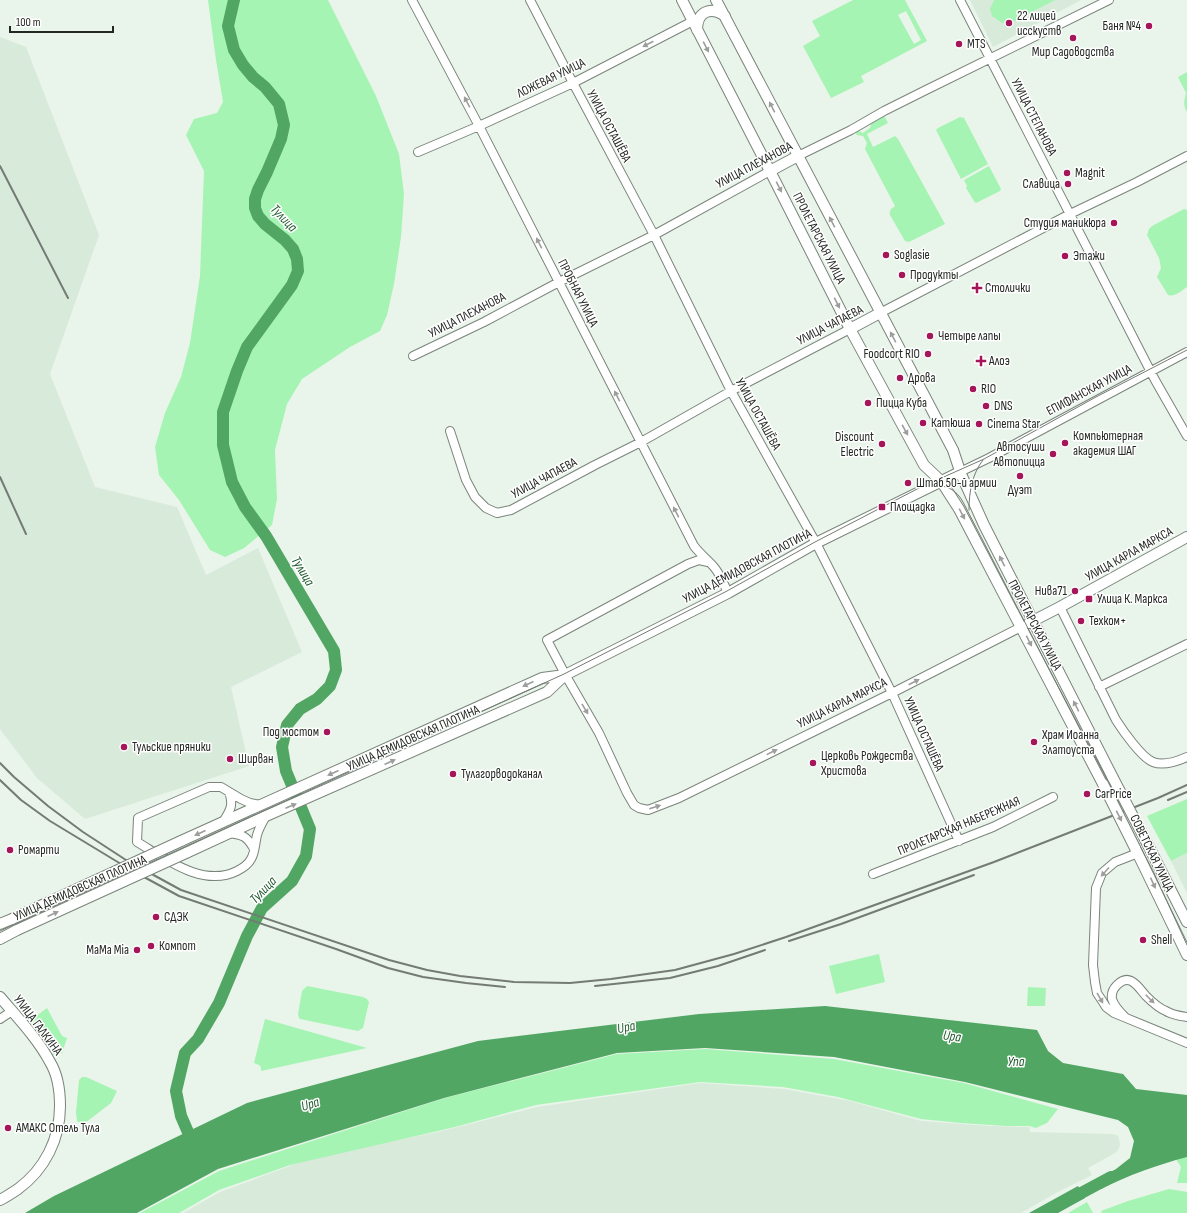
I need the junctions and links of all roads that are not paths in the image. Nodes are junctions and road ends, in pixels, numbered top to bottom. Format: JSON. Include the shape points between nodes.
{"nodes":[{"id":1,"x":412,"y":0,"type":"edge"},
{"id":2,"x":530,"y":0,"type":"edge"},
{"id":3,"x":682,"y":0,"type":"edge"},
{"id":4,"x":716,"y":0,"type":"edge"},
{"id":5,"x":960,"y":0,"type":"edge"},
{"id":6,"x":1109,"y":0,"type":"edge"},
{"id":7,"x":725,"y":16,"type":"junction"},
{"id":8,"x":693,"y":22,"type":"junction"},
{"id":9,"x":990,"y":58,"type":"junction"},
{"id":10,"x":573,"y":83,"type":"junction"},
{"id":11,"x":479,"y":126,"type":"junction"},
{"id":12,"x":418,"y":152,"type":"dead end"},
{"id":13,"x":798,"y":156,"type":"junction"},
{"id":14,"x":1187,"y":156,"type":"edge"},
{"id":15,"x":770,"y":171,"type":"junction"},
{"id":16,"x":1070,"y":214,"type":"junction"},
{"id":17,"x":654,"y":235,"type":"junction"},
{"id":18,"x":559,"y":282,"type":"junction"},
{"id":19,"x":880,"y":313,"type":"junction"},
{"id":20,"x":850,"y":329,"type":"junction"},
{"id":21,"x":1187,"y":352,"type":"edge"},
{"id":22,"x":413,"y":356,"type":"dead end"},
{"id":23,"x":1151,"y":371,"type":"junction"},
{"id":24,"x":731,"y":391,"type":"junction"},
{"id":25,"x":450,"y":431,"type":"dead end"},
{"id":26,"x":1187,"y":436,"type":"edge"},
{"id":27,"x":641,"y":442,"type":"junction"},
{"id":28,"x":960,"y":472,"type":"junction"},
{"id":29,"x":941,"y":481,"type":"junction"},
{"id":30,"x":1187,"y":538,"type":"edge"},
{"id":31,"x":816,"y":543,"type":"junction"},
{"id":32,"x":708,"y":562,"type":"junction"},
{"id":33,"x":728,"y":593,"type":"junction"},
{"id":34,"x":1060,"y":607,"type":"junction"},
{"id":35,"x":1033,"y":620,"type":"junction"},
{"id":36,"x":1021,"y":627,"type":"junction"},
{"id":37,"x":1187,"y":644,"type":"edge"},
{"id":38,"x":565,"y":675,"type":"junction"},
{"id":39,"x":1099,"y":687,"type":"junction"},
{"id":40,"x":892,"y":692,"type":"junction"},
{"id":41,"x":414,"y":736,"type":"junction"},
{"id":42,"x":427,"y":746,"type":"junction"},
{"id":43,"x":1187,"y":757,"type":"edge"},
{"id":44,"x":1113,"y":778,"type":"joint"},
{"id":45,"x":1103,"y":784,"type":"joint"},
{"id":46,"x":229,"y":792,"type":"junction"},
{"id":47,"x":1053,"y":797,"type":"dead end"},
{"id":48,"x":261,"y":805,"type":"junction"},
{"id":49,"x":266,"y":816,"type":"junction"},
{"id":50,"x":222,"y":822,"type":"junction"},
{"id":51,"x":230,"y":833,"type":"junction"},
{"id":52,"x":959,"y":841,"type":"junction"},
{"id":53,"x":254,"y":849,"type":"junction"},
{"id":54,"x":1137,"y":850,"type":"junction"},
{"id":55,"x":873,"y":874,"type":"dead end"},
{"id":56,"x":1186,"y":918,"type":"edge"},
{"id":57,"x":0,"y":924,"type":"edge"},
{"id":58,"x":0,"y":939,"type":"edge"},
{"id":59,"x":1187,"y":955,"type":"edge"},
{"id":60,"x":0,"y":997,"type":"edge"},
{"id":61,"x":12,"y":1011,"type":"junction"},
{"id":62,"x":1125,"y":1017,"type":"junction"},
{"id":63,"x":1187,"y":1017,"type":"edge"},
{"id":64,"x":0,"y":1019,"type":"edge"},
{"id":65,"x":1187,"y":1043,"type":"edge"},
{"id":66,"x":0,"y":1200,"type":"edge"}],
"edges":[{"from":11,"to":1,"type":"street","name":"ПРОБНАЯ УЛИЦА","one_way":true},
{"from":2,"to":10,"type":"street","name":"УЛИЦА ОСТАШЁВА"},
{"from":3,"to":8,"type":"main road","name":"ПРОЛЕТАРСКАЯ УЛИЦА"},
{"from":4,"to":7,"type":"main road","name":"ПРОЛЕТАРСКАЯ УЛИЦА"},
{"from":4,"to":8,"type":"main road","name":"ЛОЖЕВАЯ УЛИЦА"},
{"from":5,"to":9,"type":"street","name":"УЛИЦА СТЕПАНОВА"},
{"from":6,"to":9,"type":"street","name":"УЛИЦА ПЛЕХАНОВА"},
{"from":7,"to":8,"type":"main road","via":[[714,10],[703,14],[697,23]]},
{"from":13,"to":7,"type":"main road","name":"ПРОЛЕТАРСКАЯ УЛИЦА","one_way":true},
{"from":8,"to":10,"type":"street","name":"ЛОЖЕВАЯ УЛИЦА","one_way":true},
{"from":8,"to":15,"type":"main road","name":"ПРОЛЕТАРСКАЯ УЛИЦА","one_way":true},
{"from":9,"to":13,"type":"street","name":"УЛИЦА ПЛЕХАНОВА"},
{"from":9,"to":16,"type":"street","name":"УЛИЦА СТЕПАНОВА"},
{"from":10,"to":11,"type":"street","name":"ЛОЖЕВАЯ УЛИЦА"},
{"from":10,"to":17,"type":"street","name":"УЛИЦА ОСТАШЁВА"},
{"from":11,"to":12,"type":"street","name":"ЛОЖЕВАЯ УЛИЦА"},
{"from":18,"to":11,"type":"street","name":"ПРОБНАЯ УЛИЦА","one_way":true},
{"from":13,"to":15,"type":"main road","name":"УЛИЦА ПЛЕХАНОВА"},
{"from":19,"to":13,"type":"main road","name":"ПРОЛЕТАРСКАЯ УЛИЦА","one_way":true},
{"from":14,"to":16,"type":"street","name":"УЛИЦА ЧАПАЕВА"},
{"from":15,"to":17,"type":"street","name":"УЛИЦА ПЛЕХАНОВА"},
{"from":15,"to":20,"type":"main road","name":"ПРОЛЕТАРСКАЯ УЛИЦА","one_way":true},
{"from":16,"to":19,"type":"street","name":"УЛИЦА ЧАПАЕВА"},
{"from":16,"to":23,"type":"street","name":"УЛИЦА СТЕПАНОВА"},
{"from":17,"to":18,"type":"street","name":"УЛИЦА ПЛЕХАНОВА"},
{"from":17,"to":24,"type":"street","name":"УЛИЦА ОСТАШЁВА"},
{"from":18,"to":22,"type":"street","name":"УЛИЦА ПЛЕХАНОВА"},
{"from":27,"to":18,"type":"street","name":"ПРОБНАЯ УЛИЦА","one_way":true},
{"from":19,"to":20,"type":"main road","name":"УЛИЦА ЧАПАЕВА"},
{"from":28,"to":19,"type":"main road","name":"ПРОЛЕТАРСКАЯ УЛИЦА","one_way":true,"via":[[953,450]]},
{"from":20,"to":24,"type":"street","name":"УЛИЦА ЧАПАЕВА"},
{"from":20,"to":29,"type":"main road","name":"ПРОЛЕТАРСКАЯ УЛИЦА","one_way":true,"via":[[924,465]]},
{"from":21,"to":23,"type":"street","name":"ЕПИФАНСКАЯ УЛИЦА"},
{"from":23,"to":26,"type":"street","name":"УЛИЦА СТЕПАНОВА"},
{"from":23,"to":28,"type":"street","name":"ЕПИФАНСКАЯ УЛИЦА"},
{"from":24,"to":27,"type":"street","name":"УЛИЦА ЧАПАЕВА"},
{"from":24,"to":31,"type":"street","name":"УЛИЦА ОСТАШЁВА"},
{"from":25,"to":27,"type":"street","name":"УЛИЦА ЧАПАЕВА","via":[[466,480],[475,497],[486,508],[497,513],[511,510]]},
{"from":32,"to":27,"type":"street","name":"ПРОБНАЯ УЛИЦА","one_way":true,"via":[[694,546]]},
{"from":28,"to":29,"type":"main road"},
{"from":35,"to":28,"type":"main road","name":"ПРОЛЕТАРСКАЯ УЛИЦА","one_way":true},
{"from":29,"to":31,"type":"main road","name":"УЛИЦА ДЕМИДОВСКАЯ ПЛОТИНА"},
{"from":29,"to":36,"type":"main road","name":"ПРОЛЕТАРСКАЯ УЛИЦА","one_way":true,"via":[[959,509]]},
{"from":30,"to":34,"type":"main road","name":"УЛИЦА КАРЛА МАРКСА"},
{"from":31,"to":33,"type":"main road","name":"УЛИЦА ДЕМИДОВСКАЯ ПЛОТИНА"},
{"from":31,"to":40,"type":"street","name":"УЛИЦА ОСТАШЁВА"},
{"from":32,"to":33,"type":"street","name":"ПРОБНАЯ УЛИЦА","via":[[715,567]]},
{"from":32,"to":38,"type":"street","name":"УЛИЦА ДЕМИДОВСКАЯ ПЛОТИНА","via":[[699,560],[688,564],[547,640]]},
{"from":33,"to":38,"type":"main road","name":"УЛИЦА ДЕМИДОВСКАЯ ПЛОТИНА"},
{"from":34,"to":35,"type":"main road","name":"УЛИЦА КАРЛА МАРКСА"},
{"from":34,"to":39,"type":"street"},
{"from":35,"to":36,"type":"main road","name":"УЛИЦА КАРЛА МАРКСА"},
{"from":44,"to":35,"type":"main road","name":"ПРОЛЕТАРСКАЯ УЛИЦА","one_way":true},
{"from":40,"to":36,"type":"street","name":"УЛИЦА КАРЛА МАРКСА","one_way":true},
{"from":36,"to":45,"type":"main road","name":"ПРОЛЕТАРСКАЯ УЛИЦА","one_way":true},
{"from":37,"to":39,"type":"street"},
{"from":38,"to":40,"type":"street","name":"УЛИЦА КАРЛА МАРКСА","one_way":true,"via":[[600,733],[630,799],[639,808],[648,810],[679,798]]},
{"from":38,"to":41,"type":"main road","name":"УЛИЦА ДЕМИДОВСКАЯ ПЛОТИНА","one_way":true,"via":[[542,678]]},
{"from":38,"to":42,"type":"main road","name":"УЛИЦА ДЕМИДОВСКАЯ ПЛОТИНА","via":[[547,692]]},
{"from":39,"to":43,"type":"street","via":[[1116,720],[1142,754],[1153,762],[1166,763]]},
{"from":40,"to":52,"type":"street","name":"УЛИЦА ОСТАШЁВА"},
{"from":41,"to":42,"type":"main road"},
{"from":41,"to":48,"type":"main road","name":"УЛИЦА ДЕМИДОВСКАЯ ПЛОТИНА","one_way":true},
{"from":49,"to":42,"type":"main road","name":"УЛИЦА ДЕМИДОВСКАЯ ПЛОТИНА","one_way":true},
{"from":44,"to":56,"type":"main road","name":"СОВЕТСКАЯ УЛИЦА","bridge":true},
{"from":45,"to":54,"type":"main road","name":"СОВЕТСКАЯ УЛИЦА","one_way":true,"bridge":true},
{"from":46,"to":48,"type":"street","name":"УЛИЦА ДЕМИДОВСКАЯ ПЛОТИНА","via":[[250,803]]},
{"from":46,"to":50,"type":"street","via":[[231,807]]},
{"from":46,"to":53,"type":"street","name":"УЛИЦА ДЕМИДОВСКАЯ ПЛОТИНА","via":[[221,787],[209,786],[138,818],[137,842],[187,870],[208,876],[229,875],[244,867],[252,859]]},
{"from":47,"to":52,"type":"street","name":"ПРОЛЕТАРСКАЯ НАБЕРЕЖНАЯ"},
{"from":48,"to":50,"type":"main road","name":"УЛИЦА ДЕМИДОВСКАЯ ПЛОТИНА"},
{"from":49,"to":51,"type":"main road","name":"УЛИЦА ДЕМИДОВСКАЯ ПЛОТИНА"},
{"from":49,"to":53,"type":"street","name":"УЛИЦА ДЕМИДОВСКАЯ ПЛОТИНА","via":[[260,826]]},
{"from":50,"to":57,"type":"main road","name":"УЛИЦА ДЕМИДОВСКАЯ ПЛОТИНА","one_way":true,"bridge":true},
{"from":51,"to":53,"type":"street","via":[[240,834]]},
{"from":58,"to":51,"type":"main road","name":"УЛИЦА ДЕМИДОВСКАЯ ПЛОТИНА","one_way":true,"bridge":true},
{"from":52,"to":55,"type":"street","name":"ПРОЛЕТАРСКАЯ НАБЕРЕЖНАЯ"},
{"from":54,"to":59,"type":"main road","name":"СОВЕТСКАЯ УЛИЦА","one_way":true},
{"from":54,"to":62,"type":"street","one_way":true,"via":[[1115,862],[1102,873],[1096,888],[1094,982],[1097,993],[1106,1007]]},
{"from":60,"to":61,"type":"main road","name":"УЛИЦА ГАЛКИНА"},
{"from":61,"to":64,"type":"street"},
{"from":61,"to":66,"type":"main road","name":"УЛИЦА ГАЛКИНА","via":[[51,1062],[60,1092],[60,1113],[52,1149],[42,1165],[17,1190]]},
{"from":62,"to":63,"type":"street","one_way":true,"via":[[1114,1004],[1112,994],[1120,982],[1127,980],[1139,986],[1166,1012]]},
{"from":62,"to":65,"type":"street"}]}
